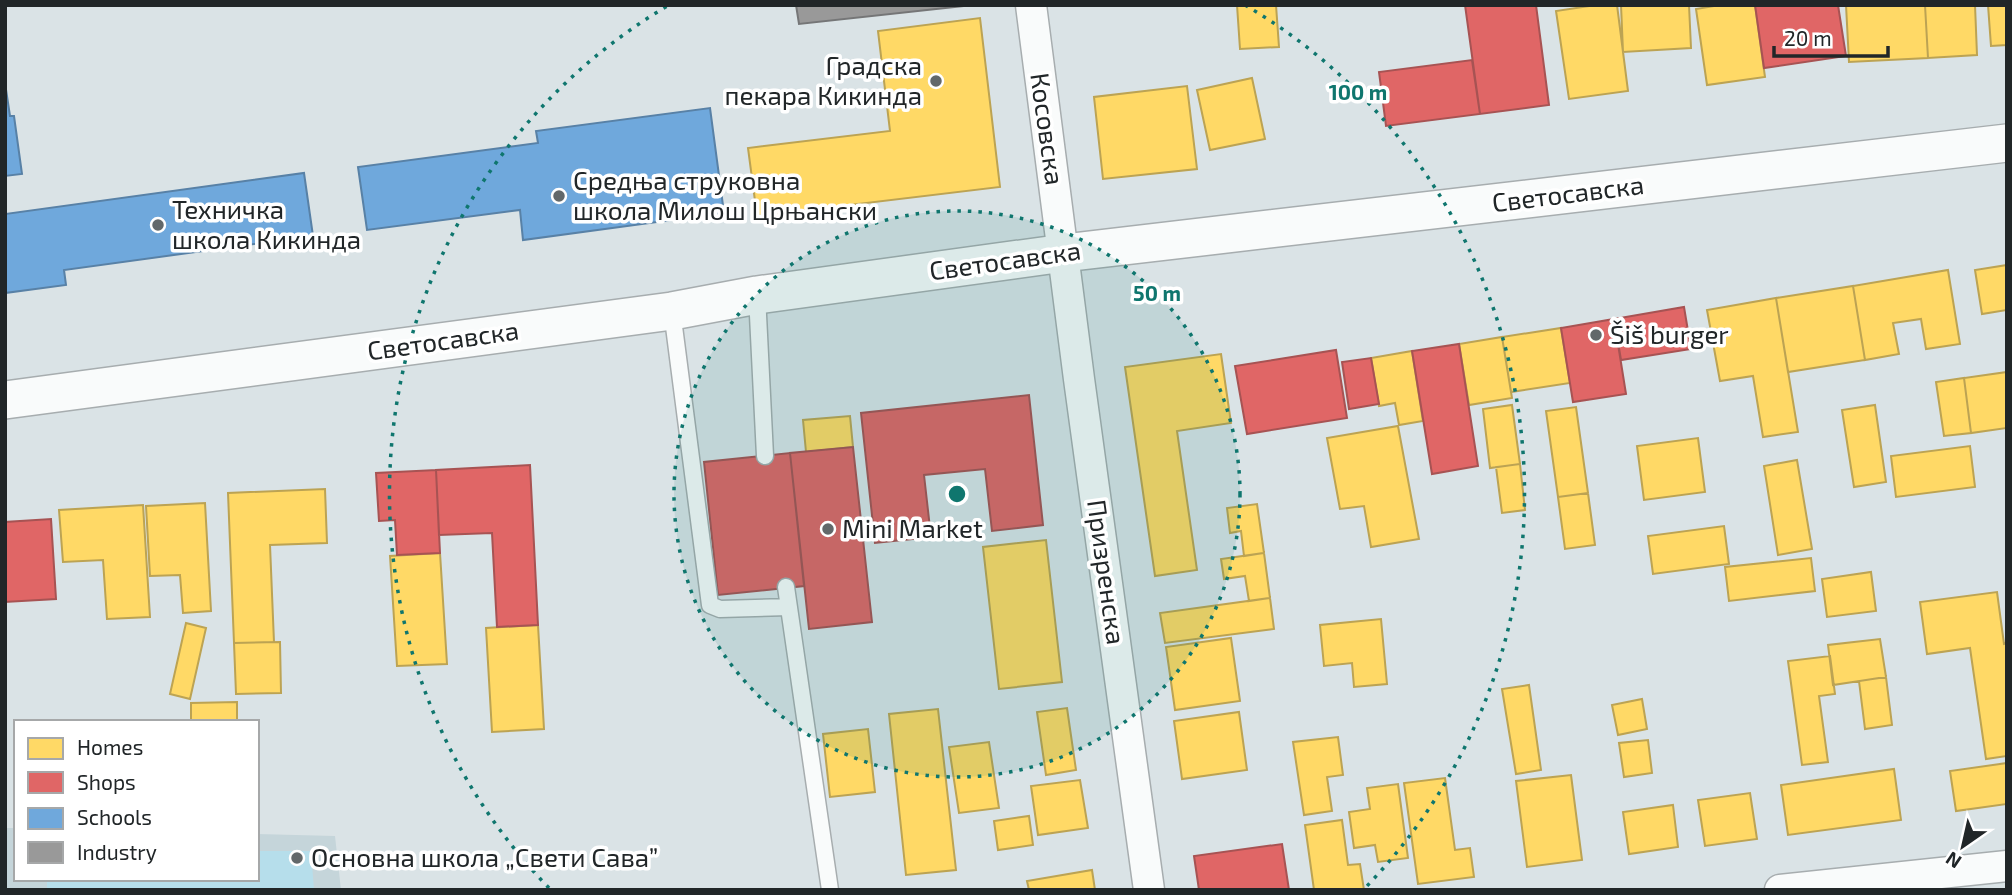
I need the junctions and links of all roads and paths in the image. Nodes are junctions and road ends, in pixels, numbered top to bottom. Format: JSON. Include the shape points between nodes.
{"nodes":[{"id":1,"x":1031,"y":5,"type":"edge"},
{"id":2,"x":2007,"y":143,"type":"edge"},
{"id":3,"x":1064,"y":253,"type":"junction"},
{"id":4,"x":757,"y":295,"type":"junction"},
{"id":5,"x":671,"y":311,"type":"junction"},
{"id":6,"x":5,"y":400,"type":"edge"},
{"id":7,"x":765,"y":456,"type":"dead end"},
{"id":8,"x":786,"y":587,"type":"dead end"},
{"id":9,"x":789,"y":607,"type":"junction"},
{"id":10,"x":2007,"y":866,"type":"edge"},
{"id":11,"x":830,"y":890,"type":"edge"},
{"id":12,"x":1149,"y":890,"type":"edge"},
{"id":13,"x":1780,"y":890,"type":"edge"}],
"edges":[{"from":1,"to":3,"type":"street","name":"Косовска"},
{"from":2,"to":3,"type":"street","name":"Светосавска"},
{"from":3,"to":4,"type":"street","name":"Светосавска"},
{"from":3,"to":12,"type":"street","name":"Призренска"},
{"from":4,"to":5,"type":"street","name":"Светосавска"},
{"from":4,"to":7,"type":"lane"},
{"from":5,"to":6,"type":"street","name":"Светосавска"},
{"from":5,"to":9,"type":"lane","via":[[710,605],[720,609]]},
{"from":8,"to":9,"type":"lane"},
{"from":9,"to":11,"type":"lane"},
{"from":10,"to":13,"type":"street"}]}
